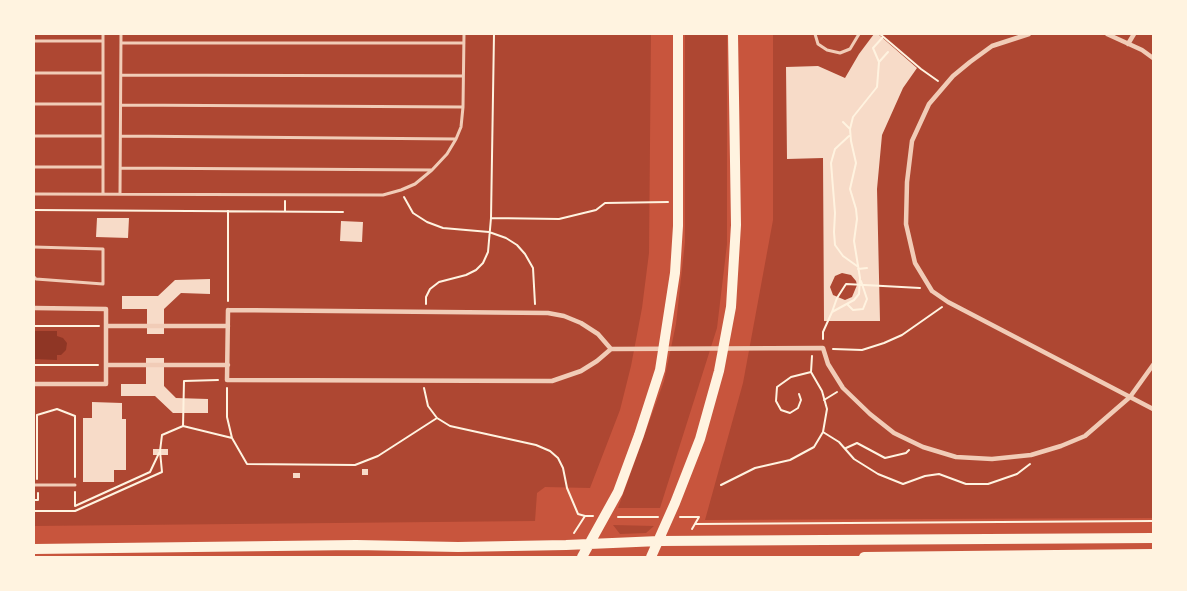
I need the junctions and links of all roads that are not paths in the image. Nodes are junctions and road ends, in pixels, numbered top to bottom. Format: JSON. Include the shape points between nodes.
{"nodes":[{"id":1,"x":103,"y":34,"type":"edge"},
{"id":2,"x":121,"y":34,"type":"edge"},
{"id":3,"x":464,"y":34,"type":"edge"},
{"id":4,"x":678,"y":34,"type":"edge"},
{"id":5,"x":734,"y":34,"type":"edge"},
{"id":6,"x":815,"y":34,"type":"edge"},
{"id":7,"x":859,"y":34,"type":"edge"},
{"id":8,"x":1029,"y":34,"type":"edge"},
{"id":9,"x":1107,"y":34,"type":"edge"},
{"id":10,"x":1134,"y":34,"type":"edge"},
{"id":11,"x":34,"y":41,"type":"edge"},
{"id":12,"x":103,"y":41,"type":"junction"},
{"id":13,"x":121,"y":43,"type":"junction"},
{"id":14,"x":464,"y":44,"type":"junction"},
{"id":15,"x":1128,"y":44,"type":"junction"},
{"id":16,"x":1153,"y":58,"type":"edge"},
{"id":17,"x":34,"y":74,"type":"edge"},
{"id":18,"x":103,"y":74,"type":"junction"},
{"id":19,"x":121,"y":75,"type":"junction"},
{"id":20,"x":463,"y":76,"type":"junction"},
{"id":21,"x":34,"y":104,"type":"edge"},
{"id":22,"x":103,"y":104,"type":"junction"},
{"id":23,"x":121,"y":106,"type":"junction"},
{"id":24,"x":463,"y":107,"type":"junction"},
{"id":25,"x":34,"y":136,"type":"edge"},
{"id":26,"x":103,"y":136,"type":"junction"},
{"id":27,"x":120,"y":136,"type":"junction"},
{"id":28,"x":456,"y":139,"type":"junction"},
{"id":29,"x":34,"y":167,"type":"edge"},
{"id":30,"x":103,"y":167,"type":"junction"},
{"id":31,"x":120,"y":168,"type":"junction"},
{"id":32,"x":432,"y":170,"type":"junction"},
{"id":33,"x":34,"y":194,"type":"edge"},
{"id":34,"x":103,"y":194,"type":"junction"},
{"id":35,"x":120,"y":194,"type":"junction"},
{"id":36,"x":34,"y":247,"type":"edge"},
{"id":37,"x":34,"y":277,"type":"edge"},
{"id":38,"x":34,"y":308,"type":"edge"},
{"id":39,"x":106,"y":326,"type":"junction"},
{"id":40,"x":228,"y":326,"type":"junction"},
{"id":41,"x":611,"y":349,"type":"junction"},
{"id":42,"x":106,"y":365,"type":"junction"},
{"id":43,"x":228,"y":365,"type":"junction"},
{"id":44,"x":1153,"y":365,"type":"edge"},
{"id":45,"x":34,"y":384,"type":"edge"},
{"id":46,"x":1130,"y":397,"type":"junction"},
{"id":47,"x":1153,"y":409,"type":"edge"},
{"id":48,"x":36,"y":485,"type":"edge"},
{"id":49,"x":75,"y":485,"type":"road end"},
{"id":50,"x":1153,"y":538,"type":"edge"},
{"id":51,"x":659,"y":541,"type":"junction"},
{"id":52,"x":590,"y":544,"type":"junction"},
{"id":53,"x":34,"y":548,"type":"edge"},
{"id":54,"x":1153,"y":554,"type":"edge"},
{"id":55,"x":582,"y":557,"type":"edge"},
{"id":56,"x":651,"y":557,"type":"edge"},
{"id":57,"x":864,"y":557,"type":"edge"}],
"edges":[{"from":1,"to":12,"type":"lane"},
{"from":2,"to":13,"type":"lane"},
{"from":3,"to":14,"type":"lane"},
{"from":4,"to":52,"type":"main road","via":[[676,273],[660,370],[618,492]]},
{"from":5,"to":51,"type":"main road","via":[[736,225],[731,306],[719,371],[700,439]]},
{"from":6,"to":7,"type":"lane","via":[[818,44],[840,53],[850,49]]},
{"from":8,"to":46,"type":"street","via":[[992,46],[970,62],[929,104],[912,141],[906,182],[906,224],[915,263],[932,290],[948,302]]},
{"from":9,"to":15,"type":"street"},
{"from":10,"to":15,"type":"street"},
{"from":11,"to":12,"type":"lane"},
{"from":12,"to":18,"type":"lane"},
{"from":13,"to":14,"type":"lane"},
{"from":13,"to":19,"type":"lane"},
{"from":14,"to":20,"type":"lane"},
{"from":15,"to":16,"type":"street"},
{"from":17,"to":18,"type":"lane"},
{"from":18,"to":22,"type":"lane"},
{"from":19,"to":20,"type":"lane"},
{"from":19,"to":23,"type":"lane"},
{"from":20,"to":24,"type":"lane"},
{"from":21,"to":22,"type":"lane"},
{"from":22,"to":26,"type":"lane"},
{"from":23,"to":24,"type":"lane"},
{"from":23,"to":27,"type":"lane"},
{"from":24,"to":28,"type":"lane"},
{"from":25,"to":26,"type":"lane"},
{"from":26,"to":30,"type":"lane"},
{"from":27,"to":28,"type":"lane"},
{"from":27,"to":31,"type":"lane"},
{"from":28,"to":32,"type":"lane"},
{"from":29,"to":30,"type":"lane"},
{"from":30,"to":34,"type":"lane"},
{"from":31,"to":32,"type":"lane"},
{"from":31,"to":35,"type":"lane"},
{"from":32,"to":35,"type":"lane","via":[[415,184],[383,195]]},
{"from":33,"to":34,"type":"lane"},
{"from":34,"to":35,"type":"lane"},
{"from":36,"to":37,"type":"lane","via":[[103,248],[103,284]]},
{"from":38,"to":39,"type":"street","via":[[106,308]]},
{"from":39,"to":40,"type":"street"},
{"from":39,"to":42,"type":"street"},
{"from":40,"to":41,"type":"street","via":[[228,310],[536,312],[564,316],[581,323],[598,334]]},
{"from":40,"to":43,"type":"street"},
{"from":41,"to":43,"type":"street","via":[[581,370],[552,380],[227,380]]},
{"from":41,"to":46,"type":"street","via":[[822,348],[843,388],[870,414],[894,433],[956,457],[992,459],[1061,446],[1085,436]]},
{"from":42,"to":43,"type":"street"},
{"from":42,"to":45,"type":"street","via":[[106,384]]},
{"from":44,"to":46,"type":"street"},
{"from":46,"to":47,"type":"street"},
{"from":48,"to":49,"type":"lane"},
{"from":50,"to":51,"type":"main road"},
{"from":51,"to":52,"type":"main road"},
{"from":51,"to":56,"type":"main road"},
{"from":52,"to":53,"type":"main road"},
{"from":52,"to":55,"type":"main road"},
{"from":54,"to":57,"type":"main road"}]}
